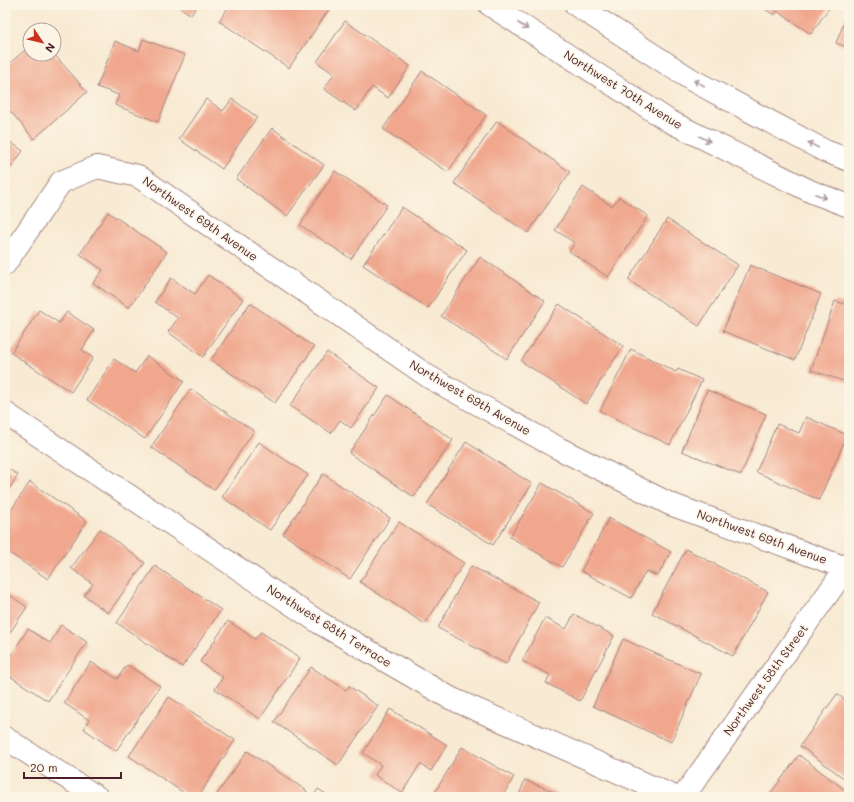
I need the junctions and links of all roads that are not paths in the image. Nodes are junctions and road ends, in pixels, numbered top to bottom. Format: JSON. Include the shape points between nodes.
{"nodes":[{"id":1,"x":490,"y":5,"type":"edge"},
{"id":2,"x":576,"y":5,"type":"edge"},
{"id":3,"x":849,"y":160,"type":"edge"},
{"id":4,"x":849,"y":206,"type":"edge"},
{"id":5,"x":5,"y":264,"type":"edge"},
{"id":6,"x":5,"y":413,"type":"edge"},
{"id":7,"x":848,"y":567,"type":"edge"},
{"id":8,"x":5,"y":738,"type":"edge"},
{"id":9,"x":97,"y":797,"type":"edge"},
{"id":10,"x":675,"y":797,"type":"edge"},
{"id":11,"x":683,"y":797,"type":"edge"}],
"edges":[{"from":1,"to":4,"type":"street","name":"Northwest 70th Avenue","one_way":true,"via":[[669,121],[812,192]]},
{"from":3,"to":2,"type":"street","one_way":true,"via":[[825,151],[692,80]]},
{"from":5,"to":7,"type":"street","name":"Northwest 69th Avenue","via":[[61,182],[97,167],[138,176],[429,377],[558,448],[670,504]]},
{"from":6,"to":10,"type":"street","name":"Northwest 68th Terrace","via":[[320,623],[443,694]]},
{"from":7,"to":11,"type":"street","name":"Northwest 58th Street"},
{"from":8,"to":9,"type":"street"}]}
